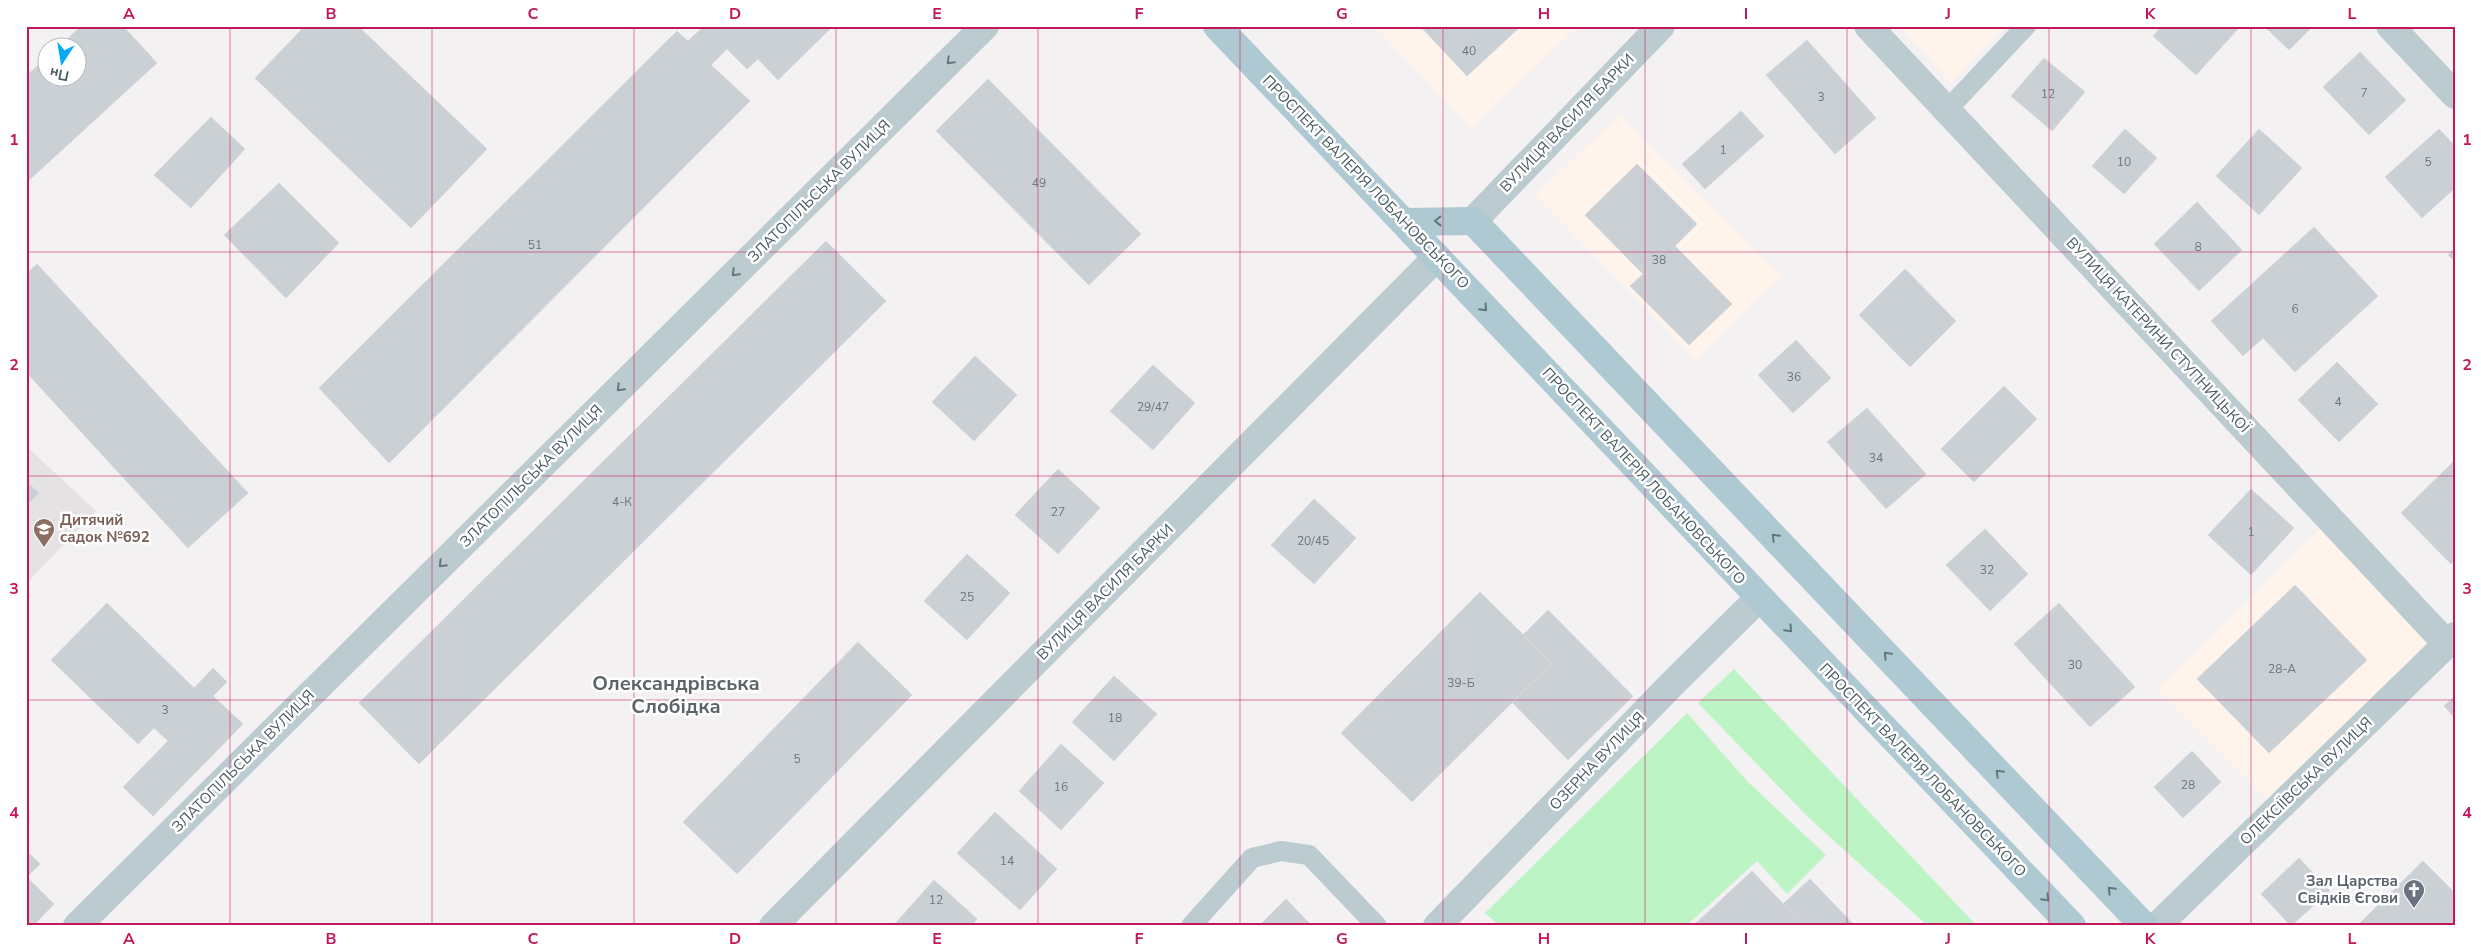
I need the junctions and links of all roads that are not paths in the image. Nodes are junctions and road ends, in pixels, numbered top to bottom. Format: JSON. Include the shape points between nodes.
{"nodes":[{"id":1,"x":985,"y":26,"type":"edge"},
{"id":2,"x":1218,"y":26,"type":"edge"},
{"id":3,"x":1661,"y":26,"type":"edge"},
{"id":4,"x":1868,"y":26,"type":"edge"},
{"id":5,"x":2026,"y":26,"type":"edge"},
{"id":6,"x":2390,"y":26,"type":"edge"},
{"id":7,"x":2455,"y":95,"type":"edge"},
{"id":8,"x":1947,"y":110,"type":"junction"},
{"id":9,"x":1473,"y":220,"type":"junction"},
{"id":10,"x":1402,"y":222,"type":"junction"},
{"id":11,"x":1437,"y":257,"type":"junction"},
{"id":12,"x":1759,"y":598,"type":"junction"},
{"id":13,"x":2451,"y":640,"type":"edge"},
{"id":14,"x":77,"y":926,"type":"edge"},
{"id":15,"x":773,"y":926,"type":"edge"},
{"id":16,"x":1191,"y":926,"type":"edge"},
{"id":17,"x":1378,"y":926,"type":"edge"},
{"id":18,"x":1437,"y":926,"type":"edge"},
{"id":19,"x":2072,"y":926,"type":"edge"},
{"id":20,"x":2144,"y":926,"type":"edge"},
{"id":21,"x":2158,"y":926,"type":"edge"}],
"edges":[{"from":1,"to":14,"type":"street","name":"ЗЛАТОПІЛЬСЬКА ВУЛИЦЯ","one_way":true},
{"from":2,"to":10,"type":"main road","name":"ПРОСПЕКТ ВАЛЕРІЯ ЛОБАНОВСЬКОГО"},
{"from":3,"to":9,"type":"street","name":"ВУЛИЦЯ ВАСИЛЯ БАРКИ"},
{"from":4,"to":8,"type":"street","name":"ВУЛИЦЯ КАТЕРИНИ СТУПНИЦЬКОЇ"},
{"from":5,"to":8,"type":"lane"},
{"from":6,"to":7,"type":"street"},
{"from":8,"to":13,"type":"street","name":"ВУЛИЦЯ КАТЕРИНИ СТУПНИЦЬКОЇ"},
{"from":9,"to":10,"type":"main road","one_way":true},
{"from":20,"to":9,"type":"main road","one_way":true},
{"from":10,"to":11,"type":"main road","name":"ПРОСПЕКТ ВАЛЕРІЯ ЛОБАНОВСЬКОГО"},
{"from":11,"to":12,"type":"main road","name":"ПРОСПЕКТ ВАЛЕРІЯ ЛОБАНОВСЬКОГО","one_way":true},
{"from":11,"to":15,"type":"street","name":"ВУЛИЦЯ ВАСИЛЯ БАРКИ"},
{"from":12,"to":18,"type":"street","name":"ОЗЕРНА ВУЛИЦЯ"},
{"from":12,"to":19,"type":"main road","name":"ПРОСПЕКТ ВАЛЕРІЯ ЛОБАНОВСЬКОГО","one_way":true},
{"from":13,"to":21,"type":"street","name":"ОЛЕКСІЇВСЬКА ВУЛИЦЯ"},
{"from":16,"to":17,"type":"lane","via":[[1252,858],[1281,851],[1309,855]]}]}
